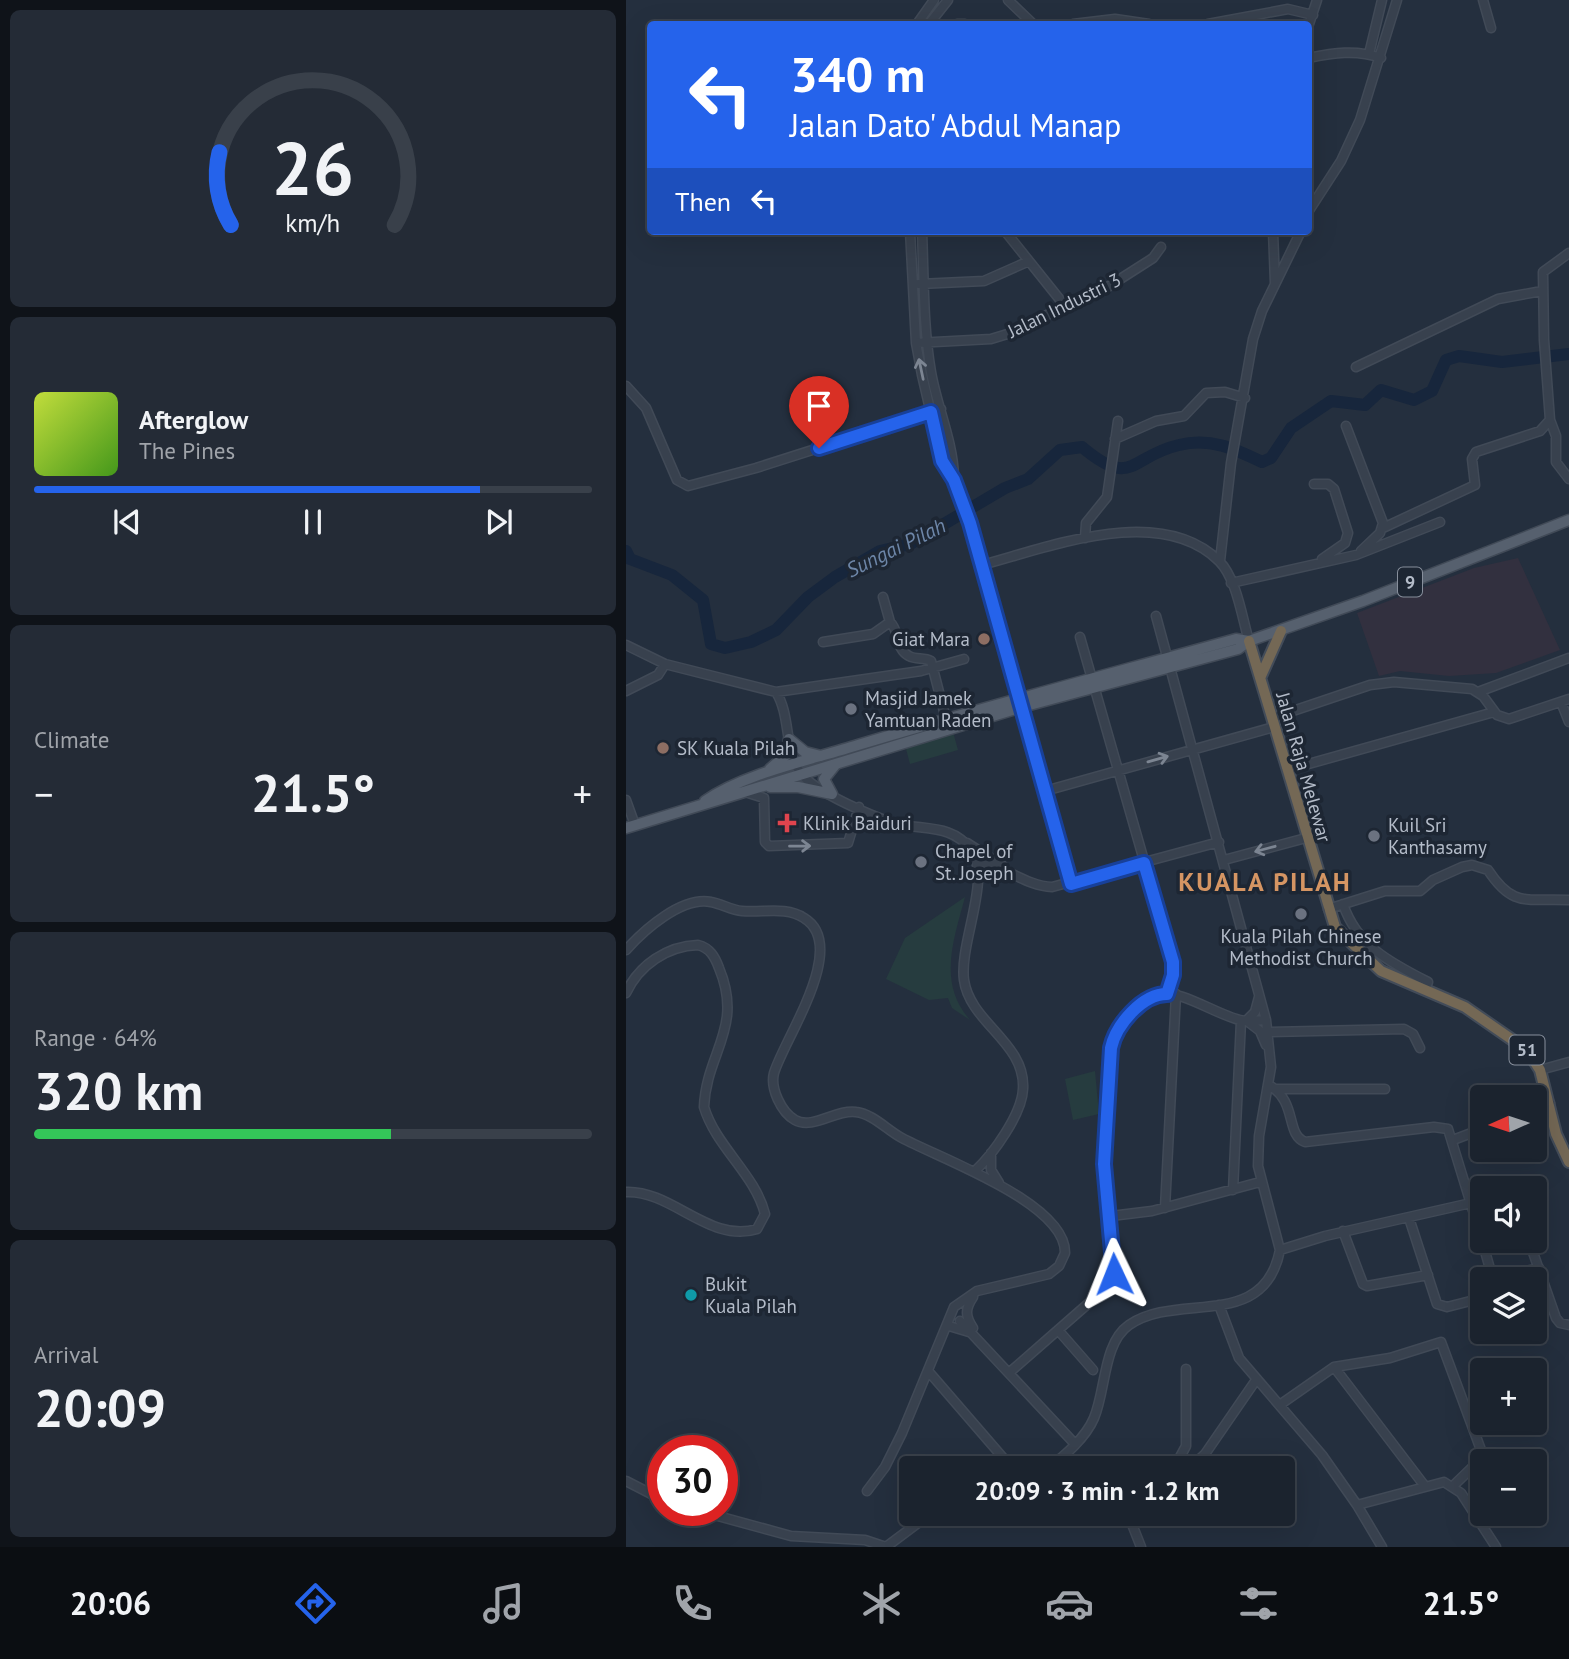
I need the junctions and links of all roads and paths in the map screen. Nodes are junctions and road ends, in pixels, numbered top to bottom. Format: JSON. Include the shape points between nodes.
{"nodes":[{"id":1,"x":934,"y":0,"type":"edge"},
{"id":2,"x":949,"y":0,"type":"edge"},
{"id":3,"x":1008,"y":0,"type":"edge"},
{"id":4,"x":1317,"y":0,"type":"edge"},
{"id":5,"x":1382,"y":0,"type":"edge"},
{"id":6,"x":1397,"y":0,"type":"edge"},
{"id":7,"x":1483,"y":0,"type":"edge"},
{"id":8,"x":1313,"y":15,"type":"junction"},
{"id":9,"x":919,"y":21,"type":"edge"},
{"id":10,"x":932,"y":21,"type":"edge"},
{"id":11,"x":1030,"y":21,"type":"edge"},
{"id":12,"x":1224,"y":21,"type":"edge"},
{"id":13,"x":1310,"y":21,"type":"edge"},
{"id":14,"x":1491,"y":28,"type":"dead end"},
{"id":15,"x":1369,"y":54,"type":"junction"},
{"id":16,"x":1312,"y":58,"type":"edge"},
{"id":17,"x":1381,"y":58,"type":"junction"},
{"id":18,"x":1312,"y":205,"type":"edge"},
{"id":19,"x":910,"y":235,"type":"edge"},
{"id":20,"x":922,"y":235,"type":"edge"},
{"id":21,"x":1008,"y":235,"type":"edge"},
{"id":22,"x":1273,"y":235,"type":"edge"},
{"id":23,"x":1299,"y":235,"type":"edge"},
{"id":24,"x":1161,"y":247,"type":"dead end"},
{"id":25,"x":1569,"y":253,"type":"edge"},
{"id":26,"x":1027,"y":262,"type":"junction"},
{"id":27,"x":924,"y":283,"type":"junction"},
{"id":28,"x":913,"y":284,"type":"junction"},
{"id":29,"x":1274,"y":286,"type":"junction"},
{"id":30,"x":1542,"y":291,"type":"junction"},
{"id":31,"x":1065,"y":306,"type":"junction"},
{"id":32,"x":915,"y":343,"type":"junction"},
{"id":33,"x":927,"y":343,"type":"junction"},
{"id":34,"x":1356,"y":367,"type":"dead end"},
{"id":35,"x":626,"y":386,"type":"edge"},
{"id":36,"x":1245,"y":398,"type":"junction"},
{"id":37,"x":940,"y":409,"type":"junction"},
{"id":38,"x":931,"y":412,"type":"junction"},
{"id":39,"x":1551,"y":420,"type":"junction"},
{"id":40,"x":1118,"y":421,"type":"dead end"},
{"id":41,"x":1346,"y":425,"type":"dead end"},
{"id":42,"x":1115,"y":439,"type":"junction"},
{"id":43,"x":1569,"y":479,"type":"edge"},
{"id":44,"x":954,"y":480,"type":"junction"},
{"id":45,"x":1314,"y":484,"type":"dead end"},
{"id":46,"x":1569,"y":520,"type":"edge"},
{"id":47,"x":1440,"y":522,"type":"dead end"},
{"id":48,"x":1383,"y":528,"type":"junction"},
{"id":49,"x":1085,"y":538,"type":"junction"},
{"id":50,"x":1356,"y":555,"type":"junction"},
{"id":51,"x":1220,"y":561,"type":"junction"},
{"id":52,"x":982,"y":565,"type":"junction"},
{"id":53,"x":1310,"y":565,"type":"junction"},
{"id":54,"x":1231,"y":583,"type":"junction"},
{"id":55,"x":883,"y":597,"type":"dead end"},
{"id":56,"x":1156,"y":616,"type":"dead end"},
{"id":57,"x":890,"y":622,"type":"junction"},
{"id":58,"x":1281,"y":631,"type":"junction"},
{"id":59,"x":1080,"y":637,"type":"dead end"},
{"id":60,"x":1249,"y":641,"type":"junction"},
{"id":61,"x":823,"y":642,"type":"dead end"},
{"id":62,"x":626,"y":645,"type":"edge"},
{"id":63,"x":1569,"y":658,"type":"edge"},
{"id":64,"x":964,"y":659,"type":"dead end"},
{"id":65,"x":1169,"y":662,"type":"junction"},
{"id":66,"x":665,"y":664,"type":"junction"},
{"id":67,"x":932,"y":668,"type":"junction"},
{"id":68,"x":1260,"y":679,"type":"junction"},
{"id":69,"x":1093,"y":683,"type":"junction"},
{"id":70,"x":626,"y":691,"type":"edge"},
{"id":71,"x":776,"y":692,"type":"junction"},
{"id":72,"x":1478,"y":692,"type":"junction"},
{"id":73,"x":1565,"y":700,"type":"edge"},
{"id":74,"x":1021,"y":703,"type":"junction"},
{"id":75,"x":1494,"y":712,"type":"junction"},
{"id":76,"x":946,"y":719,"type":"junction"},
{"id":77,"x":1273,"y":722,"type":"junction"},
{"id":78,"x":1569,"y":722,"type":"edge"},
{"id":79,"x":789,"y":739,"type":"junction"},
{"id":80,"x":1193,"y":749,"type":"junction"},
{"id":81,"x":822,"y":756,"type":"junction"},
{"id":82,"x":849,"y":757,"type":"junction"},
{"id":83,"x":798,"y":769,"type":"junction"},
{"id":84,"x":1118,"y":771,"type":"junction"},
{"id":85,"x":1287,"y":771,"type":"junction"},
{"id":86,"x":760,"y":782,"type":"junction"},
{"id":87,"x":1045,"y":791,"type":"junction"},
{"id":88,"x":745,"y":793,"type":"junction"},
{"id":89,"x":832,"y":794,"type":"junction"},
{"id":90,"x":626,"y":800,"type":"edge"},
{"id":91,"x":702,"y":803,"type":"junction"},
{"id":92,"x":859,"y":807,"type":"junction"},
{"id":93,"x":630,"y":827,"type":"edge"},
{"id":94,"x":1306,"y":838,"type":"junction"},
{"id":95,"x":964,"y":842,"type":"junction"},
{"id":96,"x":1219,"y":842,"type":"junction"},
{"id":97,"x":1224,"y":860,"type":"junction"},
{"id":98,"x":977,"y":861,"type":"junction"},
{"id":99,"x":1144,"y":863,"type":"junction"},
{"id":100,"x":1010,"y":871,"type":"junction"},
{"id":101,"x":1071,"y":884,"type":"junction"},
{"id":102,"x":1569,"y":900,"type":"edge"},
{"id":103,"x":1343,"y":904,"type":"junction"},
{"id":104,"x":1328,"y":909,"type":"junction"},
{"id":105,"x":626,"y":950,"type":"edge"},
{"id":106,"x":1258,"y":984,"type":"junction"},
{"id":107,"x":1425,"y":989,"type":"junction"},
{"id":108,"x":626,"y":993,"type":"edge"},
{"id":109,"x":1171,"y":994,"type":"junction"},
{"id":110,"x":1266,"y":1020,"type":"junction"},
{"id":111,"x":1245,"y":1021,"type":"junction"},
{"id":112,"x":1268,"y":1032,"type":"junction"},
{"id":113,"x":1420,"y":1048,"type":"dead end"},
{"id":114,"x":1569,"y":1062,"type":"edge"},
{"id":115,"x":1271,"y":1067,"type":"junction"},
{"id":116,"x":1540,"y":1070,"type":"junction"},
{"id":117,"x":1272,"y":1087,"type":"junction"},
{"id":118,"x":1385,"y":1088,"type":"dead end"},
{"id":119,"x":1549,"y":1103,"type":"joint"},
{"id":120,"x":1470,"y":1134,"type":"edge"},
{"id":121,"x":1453,"y":1140,"type":"junction"},
{"id":122,"x":992,"y":1150,"type":"junction"},
{"id":123,"x":1569,"y":1162,"type":"edge"},
{"id":124,"x":1258,"y":1166,"type":"junction"},
{"id":125,"x":972,"y":1170,"type":"junction"},
{"id":126,"x":991,"y":1170,"type":"junction"},
{"id":127,"x":1260,"y":1181,"type":"junction"},
{"id":128,"x":1000,"y":1185,"type":"junction"},
{"id":129,"x":1245,"y":1186,"type":"junction"},
{"id":130,"x":1233,"y":1190,"type":"junction"},
{"id":131,"x":626,"y":1192,"type":"edge"},
{"id":132,"x":1470,"y":1200,"type":"edge"},
{"id":133,"x":1267,"y":1202,"type":"junction"},
{"id":134,"x":1470,"y":1203,"type":"edge"},
{"id":135,"x":1165,"y":1208,"type":"junction"},
{"id":136,"x":1111,"y":1216,"type":"junction"},
{"id":137,"x":1409,"y":1218,"type":"junction"},
{"id":138,"x":1343,"y":1231,"type":"junction"},
{"id":139,"x":1280,"y":1250,"type":"junction"},
{"id":140,"x":1428,"y":1275,"type":"junction"},
{"id":141,"x":1547,"y":1292,"type":"edge"},
{"id":142,"x":1470,"y":1301,"type":"edge"},
{"id":143,"x":1219,"y":1305,"type":"junction"},
{"id":144,"x":960,"y":1314,"type":"junction"},
{"id":145,"x":1569,"y":1325,"type":"edge"},
{"id":146,"x":949,"y":1326,"type":"junction"},
{"id":147,"x":1058,"y":1330,"type":"junction"},
{"id":148,"x":941,"y":1334,"type":"junction"},
{"id":149,"x":976,"y":1336,"type":"junction"},
{"id":150,"x":1334,"y":1367,"type":"junction"},
{"id":151,"x":1186,"y":1369,"type":"dead end"},
{"id":152,"x":1093,"y":1370,"type":"dead end"},
{"id":153,"x":929,"y":1372,"type":"junction"},
{"id":154,"x":1010,"y":1372,"type":"junction"},
{"id":155,"x":1256,"y":1380,"type":"junction"},
{"id":156,"x":1281,"y":1404,"type":"junction"},
{"id":157,"x":1075,"y":1444,"type":"junction"},
{"id":158,"x":1002,"y":1456,"type":"edge"},
{"id":159,"x":1062,"y":1456,"type":"edge"},
{"id":160,"x":1181,"y":1456,"type":"edge"},
{"id":161,"x":1203,"y":1456,"type":"edge"},
{"id":162,"x":626,"y":1481,"type":"edge"},
{"id":163,"x":1424,"y":1485,"type":"junction"},
{"id":164,"x":1453,"y":1486,"type":"junction"},
{"id":165,"x":867,"y":1491,"type":"dead end"},
{"id":166,"x":647,"y":1492,"type":"edge"},
{"id":167,"x":1357,"y":1505,"type":"junction"},
{"id":168,"x":738,"y":1521,"type":"edge"},
{"id":169,"x":914,"y":1526,"type":"edge"},
{"id":170,"x":1133,"y":1526,"type":"edge"},
{"id":171,"x":886,"y":1547,"type":"edge"},
{"id":172,"x":1141,"y":1547,"type":"edge"},
{"id":173,"x":1382,"y":1547,"type":"edge"},
{"id":174,"x":1496,"y":1547,"type":"edge"}],
"edges":[{"from":1,"to":9,"type":"street"},
{"from":2,"to":10,"type":"street"},
{"from":3,"to":11,"type":"street"},
{"from":4,"to":8,"type":"street"},
{"from":5,"to":15,"type":"street"},
{"from":6,"to":17,"type":"street"},
{"from":7,"to":14,"type":"street"},
{"from":8,"to":12,"type":"street","via":[[1288,9]]},
{"from":8,"to":13,"type":"street"},
{"from":15,"to":16,"type":"street","via":[[1337,52]]},
{"from":15,"to":17,"type":"street"},
{"from":17,"to":18,"type":"street","via":[[1350,142]]},
{"from":19,"to":28,"type":"street"},
{"from":20,"to":27,"type":"street"},
{"from":21,"to":26,"type":"street"},
{"from":22,"to":29,"type":"street"},
{"from":23,"to":29,"type":"street"},
{"from":24,"to":31,"type":"street","name":"Jalan Industri 3","via":[[1153,258],[1103,290]]},
{"from":25,"to":30,"type":"street","via":[[1545,268]]},
{"from":26,"to":27,"type":"street","via":[[984,281]]},
{"from":26,"to":31,"type":"street"},
{"from":27,"to":28,"type":"street"},
{"from":27,"to":33,"type":"street"},
{"from":28,"to":32,"type":"street"},
{"from":29,"to":36,"type":"street","via":[[1253,339]]},
{"from":30,"to":34,"type":"street","via":[[1498,299]]},
{"from":30,"to":39,"type":"street"},
{"from":31,"to":33,"type":"street","name":"Jalan Industri 3","via":[[991,339]]},
{"from":32,"to":33,"type":"street","name":"Jalan Industri 3"},
{"from":38,"to":32,"type":"street","one_way":true},
{"from":33,"to":37,"type":"street"},
{"from":35,"to":38,"type":"street","via":[[646,408],[677,480],[688,486]]},
{"from":36,"to":42,"type":"street","via":[[1206,393],[1184,416],[1156,421]]},
{"from":36,"to":51,"type":"street","via":[[1231,463]]},
{"from":37,"to":38,"type":"street"},
{"from":37,"to":44,"type":"street"},
{"from":38,"to":44,"type":"street","via":[[942,461]]},
{"from":39,"to":43,"type":"street","via":[[1556,462]]},
{"from":39,"to":48,"type":"street","via":[[1540,431],[1473,454],[1475,485]]},
{"from":40,"to":42,"type":"street"},
{"from":41,"to":48,"type":"street"},
{"from":42,"to":49,"type":"street","via":[[1107,497],[1086,523]]},
{"from":44,"to":52,"type":"street"},
{"from":45,"to":53,"type":"street","via":[[1334,489],[1348,533],[1342,546]]},
{"from":46,"to":58,"type":"main road","number":"9"},
{"from":47,"to":50,"type":"street"},
{"from":48,"to":50,"type":"street"},
{"from":49,"to":51,"type":"street","via":[[1145,532],[1173,535]]},
{"from":49,"to":52,"type":"street"},
{"from":50,"to":53,"type":"street"},
{"from":51,"to":54,"type":"street"},
{"from":52,"to":74,"type":"street"},
{"from":53,"to":54,"type":"street"},
{"from":54,"to":60,"type":"street"},
{"from":55,"to":57,"type":"street"},
{"from":56,"to":65,"type":"street"},
{"from":57,"to":61,"type":"street","via":[[873,634]]},
{"from":57,"to":67,"type":"street","via":[[906,655],[928,659]]},
{"from":58,"to":60,"type":"main road","number":"9"},
{"from":58,"to":68,"type":"highway"},
{"from":59,"to":69,"type":"street"},
{"from":60,"to":65,"type":"main road","number":"9","via":[[1238,649]]},
{"from":60,"to":68,"type":"highway","name":"Jalan Raja Melewar","number":"51"},
{"from":62,"to":66,"type":"street"},
{"from":63,"to":72,"type":"street"},
{"from":64,"to":67,"type":"street"},
{"from":65,"to":69,"type":"main road","number":"9"},
{"from":65,"to":80,"type":"street"},
{"from":66,"to":70,"type":"street","via":[[658,676]]},
{"from":66,"to":71,"type":"street"},
{"from":67,"to":71,"type":"street"},
{"from":67,"to":76,"type":"street"},
{"from":68,"to":77,"type":"highway","name":"Jalan Raja Melewar","number":"51"},
{"from":69,"to":74,"type":"main road","number":"9"},
{"from":69,"to":84,"type":"street"},
{"from":71,"to":79,"type":"street"},
{"from":72,"to":75,"type":"street"},
{"from":72,"to":77,"type":"street","via":[[1450,685],[1381,683]]},
{"from":73,"to":75,"type":"street","via":[[1509,719]]},
{"from":73,"to":78,"type":"street"},
{"from":74,"to":76,"type":"main road","number":"9"},
{"from":74,"to":82,"type":"main road","number":"9"},
{"from":74,"to":87,"type":"street"},
{"from":75,"to":85,"type":"street"},
{"from":76,"to":81,"type":"main road","number":"9"},
{"from":77,"to":80,"type":"street"},
{"from":77,"to":85,"type":"highway","name":"Jalan Raja Melewar","number":"51"},
{"from":79,"to":81,"type":"main road","via":[[805,752]]},
{"from":79,"to":83,"type":"street"},
{"from":79,"to":86,"type":"main road","via":[[781,762]]},
{"from":84,"to":80,"type":"street","one_way":true},
{"from":80,"to":96,"type":"street"},
{"from":81,"to":83,"type":"main road","number":"9"},
{"from":82,"to":83,"type":"main road","number":"9"},
{"from":82,"to":89,"type":"main road","via":[[826,773],[824,784]]},
{"from":83,"to":86,"type":"main road","number":"9"},
{"from":83,"to":89,"type":"street"},
{"from":84,"to":87,"type":"street"},
{"from":84,"to":99,"type":"street"},
{"from":85,"to":94,"type":"highway","name":"Jalan Raja Melewar","number":"51"},
{"from":86,"to":88,"type":"main road","number":"9"},
{"from":86,"to":89,"type":"main road"},
{"from":86,"to":91,"type":"main road","number":"9","via":[[718,792]]},
{"from":87,"to":101,"type":"street"},
{"from":88,"to":91,"type":"main road","number":"9"},
{"from":88,"to":92,"type":"street","one_way":true,"via":[[764,798],[765,842],[769,846],[848,843]]},
{"from":89,"to":92,"type":"street"},
{"from":90,"to":93,"type":"street"},
{"from":91,"to":93,"type":"main road","number":"9"},
{"from":92,"to":95,"type":"street","via":[[895,823],[946,831]]},
{"from":94,"to":97,"type":"street","one_way":true},
{"from":94,"to":104,"type":"highway","name":"Jalan Raja Melewar","number":"51"},
{"from":95,"to":98,"type":"street"},
{"from":95,"to":100,"type":"street"},
{"from":96,"to":97,"type":"street"},
{"from":96,"to":99,"type":"street"},
{"from":97,"to":106,"type":"street"},
{"from":98,"to":100,"type":"street"},
{"from":98,"to":122,"type":"street","via":[[978,880],[963,962],[966,988],[1020,1065],[1023,1079],[1018,1112]]},
{"from":99,"to":101,"type":"street"},
{"from":99,"to":109,"type":"street","via":[[1173,962]]},
{"from":100,"to":101,"type":"street","via":[[1043,887]]},
{"from":102,"to":103,"type":"street","via":[[1509,896],[1488,870],[1472,865],[1439,877],[1420,891],[1385,891]]},
{"from":103,"to":104,"type":"street"},
{"from":103,"to":107,"type":"street","via":[[1357,934],[1392,964],[1428,982]]},
{"from":104,"to":107,"type":"highway","name":"Jalan Raja Melewar","number":"51","via":[[1335,927],[1368,961]]},
{"from":105,"to":125,"type":"street","via":[[693,902],[714,902],[740,911],[789,911],[804,917],[817,932],[820,953],[807,1001],[774,1073],[774,1088],[782,1105],[790,1117],[803,1122],[858,1112],[903,1139]]},
{"from":106,"to":110,"type":"street"},
{"from":106,"to":111,"type":"street","via":[[1257,1009]]},
{"from":107,"to":116,"type":"highway","name":"Jalan Raja Melewar","number":"51","via":[[1502,1029],[1527,1050]]},
{"from":108,"to":131,"type":"street","via":[[638,972],[671,951],[698,944],[715,959],[729,1012],[704,1107],[760,1198],[764,1221],[757,1229],[736,1232],[654,1198]]},
{"from":109,"to":111,"type":"street"},
{"from":109,"to":135,"type":"street"},
{"from":109,"to":136,"type":"street","via":[[1140,1004],[1112,1042],[1104,1164]]},
{"from":110,"to":111,"type":"street"},
{"from":110,"to":112,"type":"street"},
{"from":111,"to":115,"type":"street","via":[[1264,1037]]},
{"from":111,"to":130,"type":"street"},
{"from":112,"to":113,"type":"street","via":[[1404,1029]]},
{"from":112,"to":115,"type":"street"},
{"from":114,"to":116,"type":"street"},
{"from":115,"to":117,"type":"street"},
{"from":116,"to":119,"type":"highway","name":"Jalan Raja Melewar","number":"51"},
{"from":117,"to":118,"type":"street"},
{"from":117,"to":121,"type":"street","via":[[1285,1097],[1296,1135],[1305,1142],[1439,1126],[1448,1129]]},
{"from":117,"to":124,"type":"street","via":[[1259,1136]]},
{"from":119,"to":123,"type":"highway","name":"Jalan Raja Melewar","number":"51","via":[[1558,1142]]},
{"from":120,"to":121,"type":"street"},
{"from":121,"to":132,"type":"street"},
{"from":122,"to":125,"type":"street"},
{"from":122,"to":126,"type":"street"},
{"from":124,"to":127,"type":"street"},
{"from":124,"to":129,"type":"street"},
{"from":125,"to":126,"type":"street"},
{"from":125,"to":128,"type":"street"},
{"from":126,"to":128,"type":"street"},
{"from":127,"to":129,"type":"street"},
{"from":127,"to":133,"type":"street"},
{"from":128,"to":144,"type":"street","via":[[1057,1227],[1065,1253],[1049,1274],[977,1291]]},
{"from":129,"to":130,"type":"street"},
{"from":129,"to":133,"type":"street"},
{"from":130,"to":135,"type":"street"},
{"from":133,"to":139,"type":"street"},
{"from":134,"to":137,"type":"street"},
{"from":135,"to":136,"type":"street"},
{"from":136,"to":147,"type":"street","via":[[1111,1282]]},
{"from":137,"to":138,"type":"street"},
{"from":137,"to":140,"type":"street"},
{"from":138,"to":139,"type":"street"},
{"from":138,"to":140,"type":"street","via":[[1363,1284]]},
{"from":139,"to":143,"type":"street","via":[[1272,1274],[1255,1293]]},
{"from":140,"to":142,"type":"street","via":[[1440,1307]]},
{"from":141,"to":145,"type":"street","via":[[1556,1318]]},
{"from":143,"to":155,"type":"street","via":[[1236,1353]]},
{"from":143,"to":157,"type":"street","via":[[1160,1314],[1123,1330],[1113,1347],[1093,1420]]},
{"from":144,"to":146,"type":"street"},
{"from":144,"to":148,"type":"street"},
{"from":144,"to":149,"type":"street"},
{"from":146,"to":148,"type":"street"},
{"from":146,"to":149,"type":"street"},
{"from":147,"to":152,"type":"street"},
{"from":147,"to":154,"type":"street"},
{"from":148,"to":153,"type":"street"},
{"from":149,"to":154,"type":"street"},
{"from":150,"to":156,"type":"street"},
{"from":150,"to":163,"type":"street"},
{"from":150,"to":164,"type":"street","via":[[1390,1358],[1441,1342],[1482,1458]]},
{"from":151,"to":160,"type":"street","via":[[1186,1446]]},
{"from":153,"to":158,"type":"street"},
{"from":153,"to":165,"type":"street","via":[[902,1433]]},
{"from":154,"to":157,"type":"street"},
{"from":155,"to":156,"type":"street"},
{"from":155,"to":161,"type":"street"},
{"from":156,"to":167,"type":"street"},
{"from":157,"to":159,"type":"street"},
{"from":162,"to":166,"type":"street"},
{"from":163,"to":164,"type":"street","via":[[1443,1482]]},
{"from":163,"to":167,"type":"street"},
{"from":164,"to":174,"type":"street"},
{"from":167,"to":173,"type":"street"},
{"from":168,"to":171,"type":"street","via":[[791,1536],[865,1540]]},
{"from":169,"to":171,"type":"street"},
{"from":170,"to":172,"type":"street"}]}
